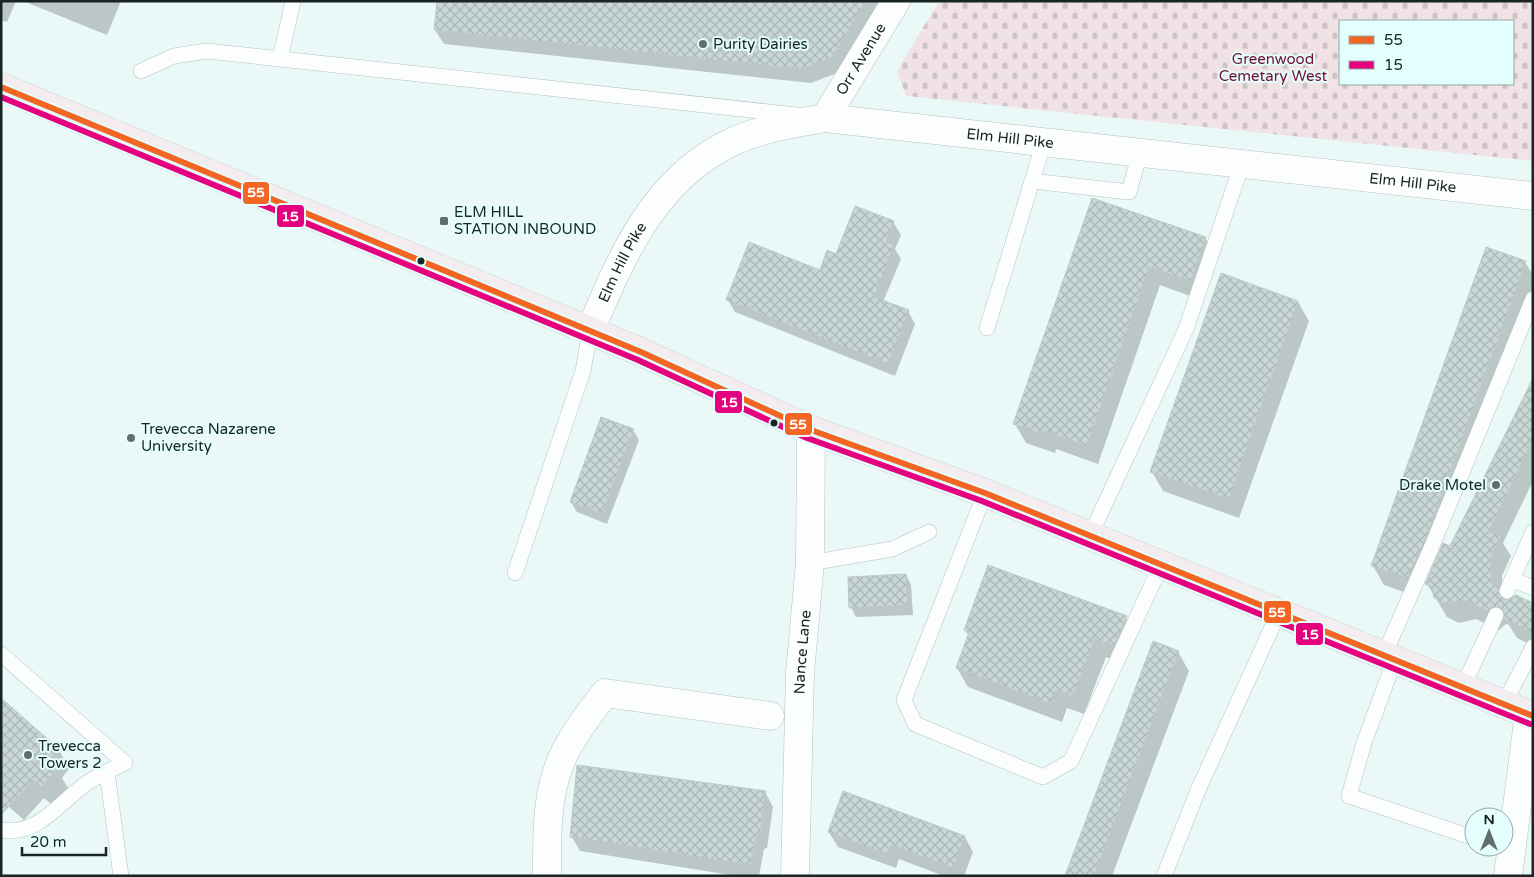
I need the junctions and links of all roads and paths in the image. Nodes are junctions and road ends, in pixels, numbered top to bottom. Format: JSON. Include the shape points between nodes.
{"nodes":[{"id":1,"x":293,"y":1,"type":"edge"},
{"id":2,"x":896,"y":1,"type":"edge"},
{"id":3,"x":280,"y":59,"type":"junction"},
{"id":4,"x":141,"y":72,"type":"dead end"},
{"id":5,"x":1,"y":87,"type":"edge"},
{"id":6,"x":825,"y":118,"type":"junction"},
{"id":7,"x":1044,"y":142,"type":"junction"},
{"id":8,"x":1140,"y":153,"type":"junction"},
{"id":9,"x":1242,"y":164,"type":"junction"},
{"id":10,"x":1032,"y":181,"type":"junction"},
{"id":11,"x":1533,"y":196,"type":"edge"},
{"id":12,"x":1533,"y":299,"type":"edge"},
{"id":13,"x":987,"y":328,"type":"dead end"},
{"id":14,"x":590,"y":331,"type":"junction"},
{"id":15,"x":811,"y":430,"type":"junction"},
{"id":16,"x":985,"y":493,"type":"junction"},
{"id":17,"x":929,"y":532,"type":"dead end"},
{"id":18,"x":1533,"y":532,"type":"edge"},
{"id":19,"x":1090,"y":536,"type":"junction"},
{"id":20,"x":810,"y":563,"type":"junction"},
{"id":21,"x":1162,"y":565,"type":"junction"},
{"id":22,"x":514,"y":573,"type":"dead end"},
{"id":23,"x":1533,"y":588,"type":"edge"},
{"id":24,"x":1279,"y":612,"type":"junction"},
{"id":25,"x":1496,"y":615,"type":"dead end"},
{"id":26,"x":1533,"y":647,"type":"edge"},
{"id":27,"x":1,"y":654,"type":"edge"},
{"id":28,"x":1389,"y":657,"type":"junction"},
{"id":29,"x":1462,"y":687,"type":"junction"},
{"id":30,"x":1504,"y":704,"type":"junction"},
{"id":31,"x":1531,"y":715,"type":"edge"},
{"id":32,"x":770,"y":716,"type":"dead end"},
{"id":33,"x":107,"y":772,"type":"junction"},
{"id":34,"x":1,"y":830,"type":"edge"},
{"id":35,"x":1464,"y":835,"type":"edge"},
{"id":36,"x":1507,"y":858,"type":"edge"},
{"id":37,"x":121,"y":876,"type":"edge"},
{"id":38,"x":547,"y":876,"type":"edge"},
{"id":39,"x":795,"y":876,"type":"edge"},
{"id":40,"x":1164,"y":876,"type":"edge"}],
"edges":[{"from":1,"to":3,"type":"lane"},
{"from":2,"to":6,"type":"street","name":"Orr Avenue"},
{"from":3,"to":4,"type":"lane","via":[[207,51],[174,56]]},
{"from":3,"to":6,"type":"lane"},
{"from":5,"to":14,"type":"main road"},
{"from":6,"to":7,"type":"street","name":"Elm Hill Pike"},
{"from":6,"to":14,"type":"street","name":"Elm Hill Pike","via":[[771,128],[726,144],[685,172],[656,202],[632,239]]},
{"from":7,"to":8,"type":"street","name":"Elm Hill Pike"},
{"from":7,"to":10,"type":"lane"},
{"from":8,"to":9,"type":"street","name":"Elm Hill Pike"},
{"from":8,"to":10,"type":"lane","via":[[1129,192]]},
{"from":9,"to":11,"type":"street","name":"Elm Hill Pike"},
{"from":9,"to":19,"type":"lane","via":[[1186,329]]},
{"from":10,"to":13,"type":"lane"},
{"from":12,"to":28,"type":"lane"},
{"from":14,"to":15,"type":"main road"},
{"from":14,"to":22,"type":"lane","via":[[583,371]]},
{"from":15,"to":16,"type":"main road"},
{"from":15,"to":20,"type":"street","name":"Nance Lane"},
{"from":16,"to":19,"type":"main road"},
{"from":16,"to":21,"type":"lane","via":[[904,700],[915,724],[1015,765],[1043,776],[1071,761]]},
{"from":17,"to":20,"type":"lane","via":[[892,549]]},
{"from":18,"to":23,"type":"lane","via":[[1510,585]]},
{"from":19,"to":21,"type":"main road"},
{"from":20,"to":39,"type":"street","name":"Nance Lane","via":[[800,673]]},
{"from":21,"to":24,"type":"main road"},
{"from":24,"to":28,"type":"main road"},
{"from":24,"to":40,"type":"lane","via":[[1199,788]]},
{"from":25,"to":29,"type":"lane"},
{"from":26,"to":30,"type":"lane"},
{"from":27,"to":33,"type":"lane","via":[[125,763]]},
{"from":28,"to":29,"type":"main road"},
{"from":28,"to":35,"type":"lane","via":[[1349,796]]},
{"from":29,"to":30,"type":"main road"},
{"from":30,"to":31,"type":"main road"},
{"from":31,"to":36,"type":"street"},
{"from":32,"to":38,"type":"street","via":[[605,693],[588,715],[561,762],[549,809]]},
{"from":33,"to":34,"type":"lane","via":[[86,784],[38,825],[10,832]]},
{"from":33,"to":37,"type":"lane"}]}
